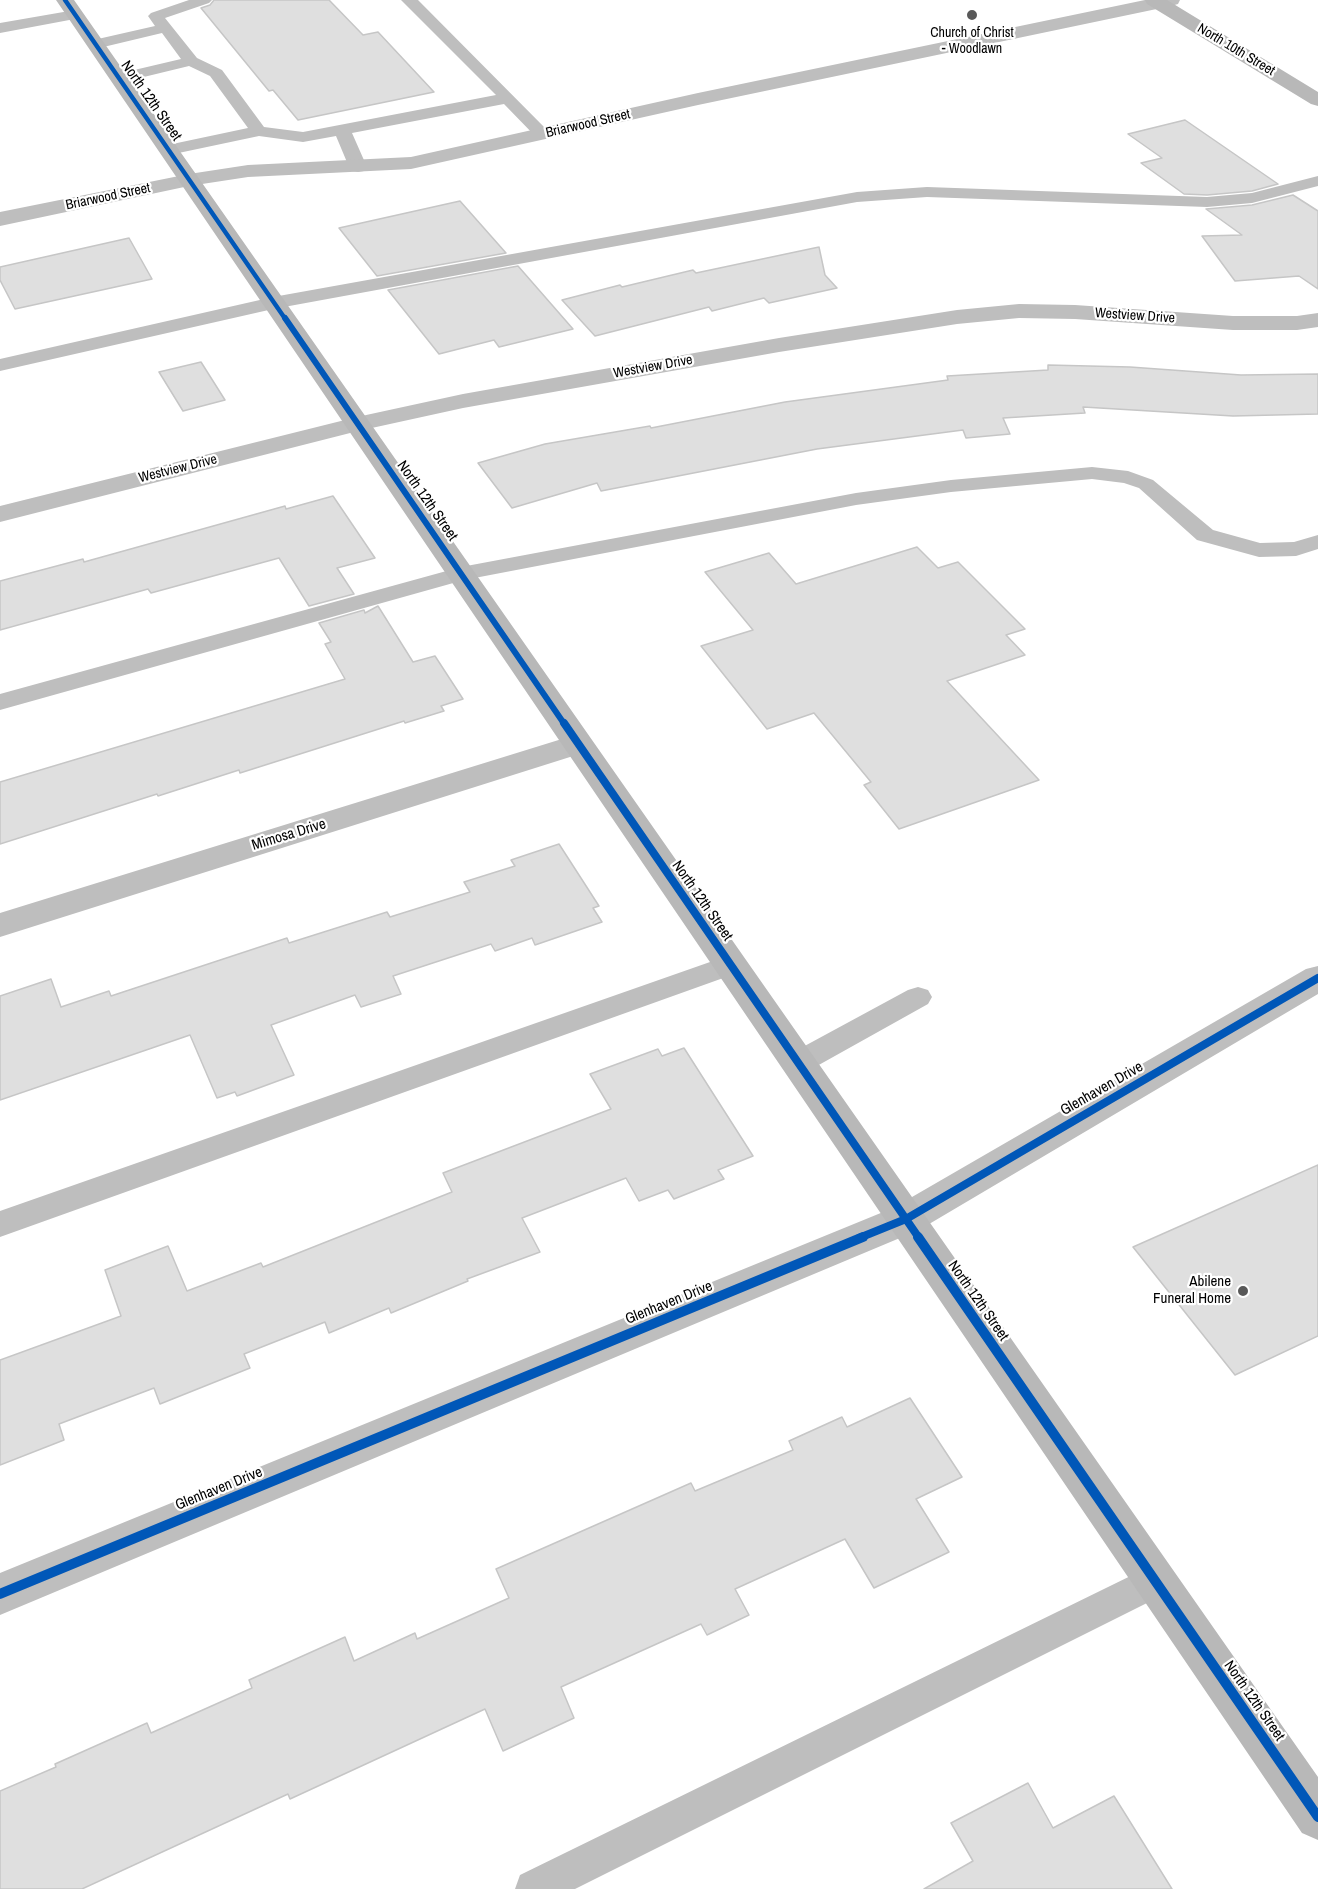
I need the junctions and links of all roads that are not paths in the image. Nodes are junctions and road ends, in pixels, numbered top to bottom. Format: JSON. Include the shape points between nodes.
{"nodes":[{"id":1,"x":204,"y":0,"type":"edge"},
{"id":2,"x":410,"y":0,"type":"edge"},
{"id":3,"x":1161,"y":1,"type":"edge"},
{"id":4,"x":70,"y":7,"type":"edge"},
{"id":5,"x":0,"y":28,"type":"edge"},
{"id":6,"x":165,"y":28,"type":"junction"},
{"id":7,"x":95,"y":44,"type":"junction"},
{"id":8,"x":192,"y":61,"type":"junction"},
{"id":9,"x":119,"y":78,"type":"junction"},
{"id":10,"x":508,"y":98,"type":"junction"},
{"id":11,"x":1318,"y":100,"type":"edge"},
{"id":12,"x":342,"y":130,"type":"junction"},
{"id":13,"x":259,"y":131,"type":"junction"},
{"id":14,"x":543,"y":134,"type":"junction"},
{"id":15,"x":169,"y":150,"type":"junction"},
{"id":16,"x":358,"y":167,"type":"junction"},
{"id":17,"x":189,"y":180,"type":"junction"},
{"id":18,"x":1318,"y":181,"type":"edge"},
{"id":19,"x":0,"y":219,"type":"edge"},
{"id":20,"x":273,"y":303,"type":"junction"},
{"id":21,"x":1318,"y":320,"type":"edge"},
{"id":22,"x":0,"y":365,"type":"edge"},
{"id":23,"x":357,"y":424,"type":"junction"},
{"id":24,"x":0,"y":514,"type":"edge"},
{"id":25,"x":1318,"y":542,"type":"edge"},
{"id":26,"x":461,"y":574,"type":"junction"},
{"id":27,"x":0,"y":702,"type":"edge"},
{"id":28,"x":578,"y":744,"type":"junction"},
{"id":29,"x":0,"y":925,"type":"edge"},
{"id":30,"x":730,"y":964,"type":"junction"},
{"id":31,"x":1318,"y":978,"type":"edge"},
{"id":32,"x":918,"y":997,"type":"dead end"},
{"id":33,"x":798,"y":1063,"type":"junction"},
{"id":34,"x":906,"y":1220,"type":"junction"},
{"id":35,"x":0,"y":1224,"type":"edge"},
{"id":36,"x":1155,"y":1581,"type":"junction"},
{"id":37,"x":0,"y":1594,"type":"edge"},
{"id":38,"x":1318,"y":1817,"type":"edge"},
{"id":39,"x":534,"y":1889,"type":"edge"}],
"edges":[{"from":1,"to":6,"type":"lane","via":[[156,15]]},
{"from":2,"to":10,"type":"lane"},
{"from":3,"to":11,"type":"street","name":"North 10th Street"},
{"from":3,"to":14,"type":"street","name":"Briarwood Street"},
{"from":4,"to":5,"type":"lane"},
{"from":4,"to":7,"type":"street","name":"North 12th Street"},
{"from":6,"to":7,"type":"lane"},
{"from":6,"to":8,"type":"lane"},
{"from":7,"to":9,"type":"street","name":"North 12th Street"},
{"from":8,"to":9,"type":"lane"},
{"from":8,"to":13,"type":"lane","via":[[216,73]]},
{"from":9,"to":15,"type":"street","name":"North 12th Street"},
{"from":10,"to":12,"type":"lane"},
{"from":10,"to":14,"type":"lane"},
{"from":12,"to":13,"type":"lane","via":[[303,137]]},
{"from":12,"to":16,"type":"lane"},
{"from":13,"to":15,"type":"lane"},
{"from":14,"to":16,"type":"street","name":"Briarwood Street","via":[[411,163]]},
{"from":15,"to":17,"type":"street","name":"North 12th Street"},
{"from":16,"to":17,"type":"street","name":"Briarwood Street","via":[[248,171]]},
{"from":17,"to":19,"type":"street","name":"Briarwood Street"},
{"from":17,"to":20,"type":"street","name":"North 12th Street"},
{"from":18,"to":20,"type":"lane","via":[[1252,198],[1207,202],[927,192],[857,197]]},
{"from":20,"to":22,"type":"lane"},
{"from":20,"to":23,"type":"street","name":"North 12th Street"},
{"from":21,"to":23,"type":"street","name":"Westview Drive","via":[[1233,323],[1042,311],[957,317],[779,345]]},
{"from":23,"to":24,"type":"street","name":"Westview Drive"},
{"from":23,"to":26,"type":"street","name":"North 12th Street"},
{"from":25,"to":26,"type":"lane","via":[[1296,549],[1259,550],[1233,545],[1205,535],[1146,484],[1128,477],[1092,473],[856,499]]},
{"from":26,"to":27,"type":"lane"},
{"from":26,"to":28,"type":"street","name":"North 12th Street"},
{"from":28,"to":29,"type":"street","name":"Mimosa Drive"},
{"from":28,"to":30,"type":"street","name":"North 12th Street"},
{"from":30,"to":33,"type":"street","name":"North 12th Street"},
{"from":30,"to":35,"type":"lane"},
{"from":31,"to":34,"type":"street","name":"Glenhaven Drive"},
{"from":32,"to":33,"type":"lane"},
{"from":33,"to":34,"type":"street","name":"North 12th Street"},
{"from":34,"to":36,"type":"street","name":"North 12th Street"},
{"from":34,"to":37,"type":"street","name":"Glenhaven Drive"},
{"from":36,"to":38,"type":"street","name":"North 12th Street"},
{"from":36,"to":39,"type":"lane"}]}
